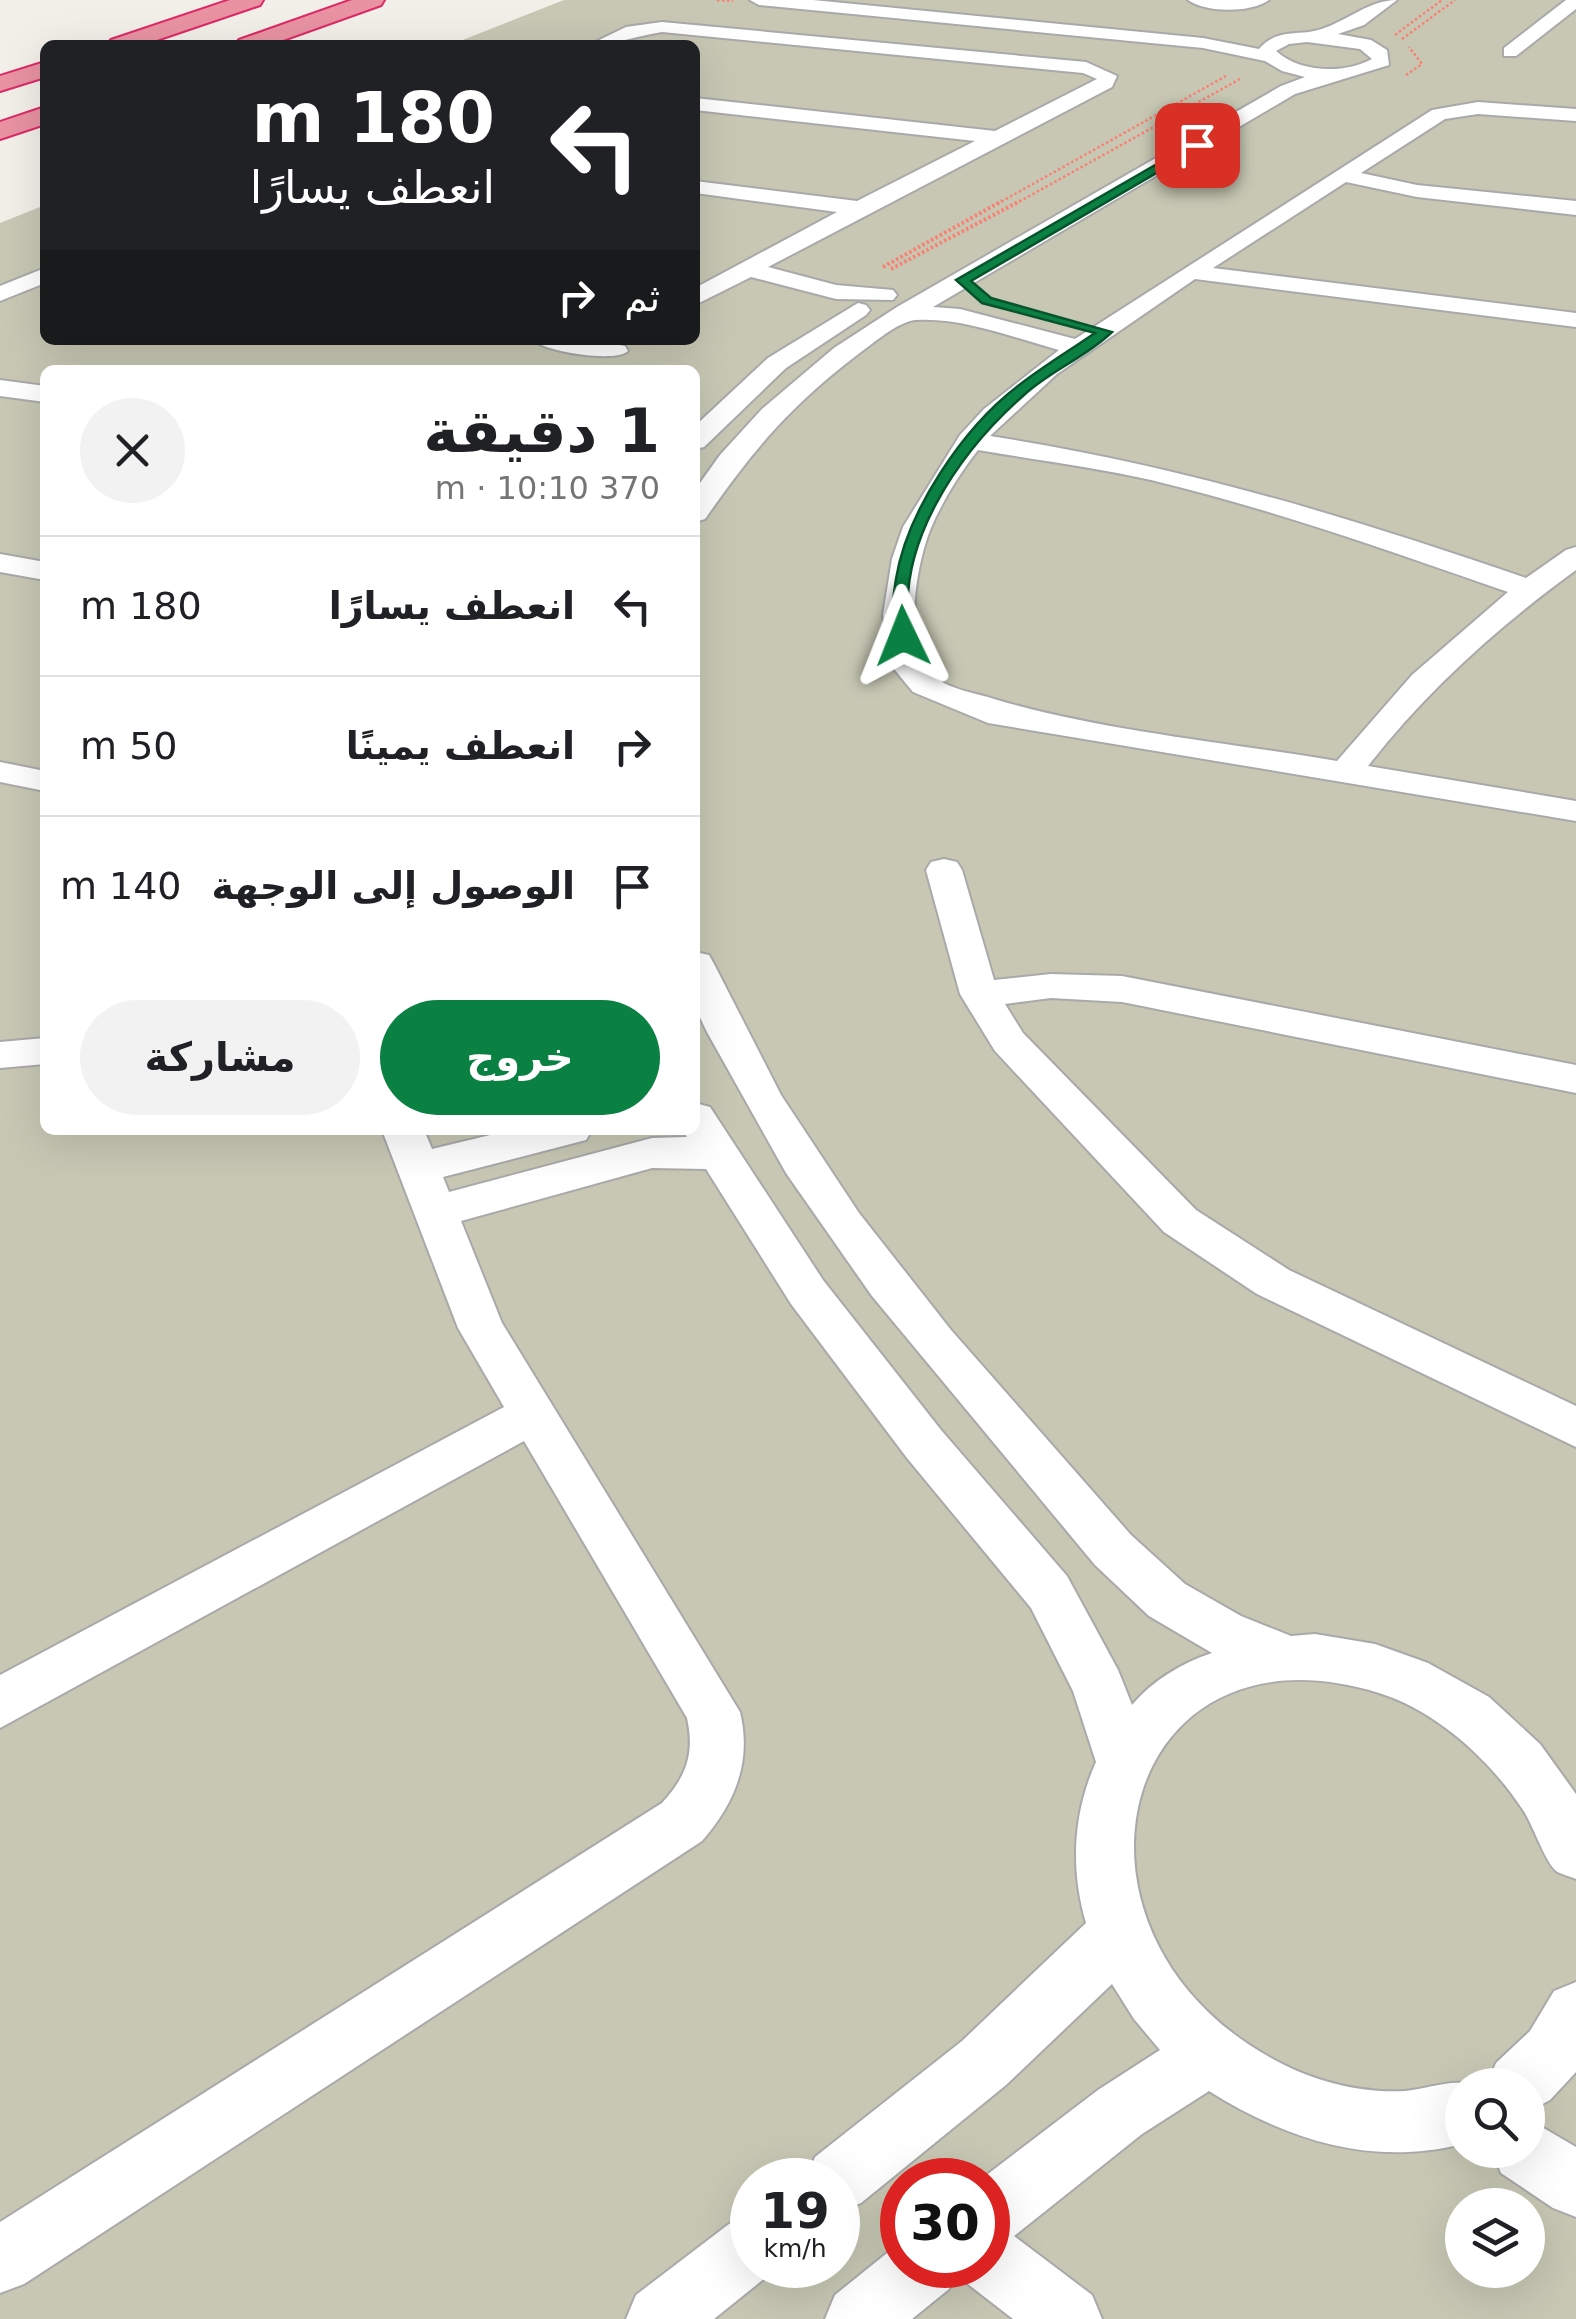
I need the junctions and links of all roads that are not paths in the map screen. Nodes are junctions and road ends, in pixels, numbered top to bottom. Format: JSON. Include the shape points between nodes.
{"nodes":[{"id":1,"x":252,"y":0,"type":"edge"},
{"id":2,"x":373,"y":0,"type":"edge"},
{"id":3,"x":760,"y":0,"type":"edge"},
{"id":4,"x":848,"y":0,"type":"edge"},
{"id":5,"x":1197,"y":0,"type":"edge"},
{"id":6,"x":1219,"y":0,"type":"edge"},
{"id":7,"x":1245,"y":0,"type":"edge"},
{"id":8,"x":1260,"y":0,"type":"edge"},
{"id":9,"x":1388,"y":0,"type":"edge"},
{"id":10,"x":1576,"y":1,"type":"edge"},
{"id":11,"x":1407,"y":8,"type":"dead end"},
{"id":12,"x":1550,"y":24,"type":"junction"},
{"id":13,"x":1576,"y":28,"type":"edge"},
{"id":14,"x":1312,"y":37,"type":"junction"},
{"id":15,"x":133,"y":40,"type":"edge"},
{"id":16,"x":261,"y":40,"type":"edge"},
{"id":17,"x":610,"y":40,"type":"edge"},
{"id":18,"x":1283,"y":40,"type":"junction"},
{"id":19,"x":1372,"y":48,"type":"junction"},
{"id":20,"x":1510,"y":52,"type":"dead end"},
{"id":21,"x":1274,"y":60,"type":"junction"},
{"id":22,"x":40,"y":72,"type":"edge"},
{"id":23,"x":1337,"y":72,"type":"junction"},
{"id":24,"x":0,"y":84,"type":"edge"},
{"id":25,"x":700,"y":105,"type":"edge"},
{"id":26,"x":1576,"y":115,"type":"edge"},
{"id":27,"x":40,"y":118,"type":"edge"},
{"id":28,"x":0,"y":131,"type":"edge"},
{"id":29,"x":1001,"y":138,"type":"junction"},
{"id":30,"x":1341,"y":175,"type":"junction"},
{"id":31,"x":700,"y":188,"type":"edge"},
{"id":32,"x":860,"y":208,"type":"junction"},
{"id":33,"x":1576,"y":208,"type":"edge"},
{"id":34,"x":958,"y":255,"type":"dead end"},
{"id":35,"x":748,"y":270,"type":"junction"},
{"id":36,"x":1191,"y":272,"type":"junction"},
{"id":37,"x":40,"y":277,"type":"edge"},
{"id":38,"x":911,"y":280,"type":"dead end"},
{"id":39,"x":962,"y":280,"type":"junction"},
{"id":40,"x":724,"y":283,"type":"junction"},
{"id":41,"x":0,"y":294,"type":"edge"},
{"id":42,"x":700,"y":295,"type":"edge"},
{"id":43,"x":885,"y":295,"type":"junction"},
{"id":44,"x":904,"y":312,"type":"junction"},
{"id":45,"x":1047,"y":317,"type":"junction"},
{"id":46,"x":1576,"y":320,"type":"edge"},
{"id":47,"x":828,"y":328,"type":"junction"},
{"id":48,"x":1022,"y":332,"type":"junction"},
{"id":49,"x":1106,"y":332,"type":"junction"},
{"id":50,"x":623,"y":345,"type":"edge"},
{"id":51,"x":1080,"y":348,"type":"junction"},
{"id":52,"x":599,"y":365,"type":"edge"},
{"id":53,"x":0,"y":388,"type":"edge"},
{"id":54,"x":40,"y":393,"type":"edge"},
{"id":55,"x":700,"y":436,"type":"edge"},
{"id":56,"x":969,"y":441,"type":"junction"},
{"id":57,"x":700,"y":506,"type":"edge"},
{"id":58,"x":1576,"y":556,"type":"edge"},
{"id":59,"x":0,"y":563,"type":"edge"},
{"id":60,"x":40,"y":570,"type":"edge"},
{"id":61,"x":1531,"y":590,"type":"junction"},
{"id":62,"x":0,"y":772,"type":"edge"},
{"id":63,"x":1346,"y":772,"type":"junction"},
{"id":64,"x":40,"y":781,"type":"edge"},
{"id":65,"x":1576,"y":811,"type":"edge"},
{"id":66,"x":944,"y":870,"type":"dead end"},
{"id":67,"x":700,"y":975,"type":"edge"},
{"id":68,"x":979,"y":994,"type":"junction"},
{"id":69,"x":40,"y":1052,"type":"edge"},
{"id":70,"x":0,"y":1056,"type":"edge"},
{"id":71,"x":1576,"y":1079,"type":"edge"},
{"id":72,"x":552,"y":1135,"type":"edge"},
{"id":73,"x":706,"y":1136,"type":"edge"},
{"id":74,"x":419,"y":1170,"type":"edge"},
{"id":75,"x":532,"y":1414,"type":"junction"},
{"id":76,"x":1576,"y":1428,"type":"edge"},
{"id":77,"x":1288,"y":1658,"type":"junction"},
{"id":78,"x":0,"y":1703,"type":"edge"},
{"id":79,"x":1122,"y":1758,"type":"junction"},
{"id":80,"x":1576,"y":1851,"type":"edge"},
{"id":81,"x":1118,"y":1932,"type":"junction"},
{"id":82,"x":1576,"y":2014,"type":"edge"},
{"id":83,"x":1210,"y":2055,"type":"junction"},
{"id":84,"x":1538,"y":2068,"type":"edge"},
{"id":85,"x":1445,"y":2118,"type":"edge"},
{"id":86,"x":860,"y":2163,"type":"edge"},
{"id":87,"x":1545,"y":2164,"type":"edge"},
{"id":88,"x":1576,"y":2185,"type":"edge"},
{"id":89,"x":1010,"y":2198,"type":"edge"},
{"id":90,"x":0,"y":2260,"type":"edge"},
{"id":91,"x":730,"y":2264,"type":"edge"},
{"id":92,"x":1010,"y":2274,"type":"edge"},
{"id":93,"x":897,"y":2288,"type":"edge"},
{"id":94,"x":660,"y":2319,"type":"edge"},
{"id":95,"x":859,"y":2319,"type":"edge"},
{"id":96,"x":1068,"y":2319,"type":"edge"}],
"edges":[{"from":1,"to":15,"type":"highway"},
{"from":2,"to":16,"type":"highway"},
{"from":3,"to":21,"type":"street","via":[[1203,43]]},
{"from":4,"to":18,"type":"street"},
{"from":5,"to":8,"type":"street"},
{"from":6,"to":7,"type":"street"},
{"from":9,"to":14,"type":"street"},
{"from":10,"to":12,"type":"street"},
{"from":11,"to":19,"type":"street","via":[[1382,26]]},
{"from":12,"to":13,"type":"street"},
{"from":12,"to":20,"type":"street"},
{"from":14,"to":18,"type":"street"},
{"from":14,"to":19,"type":"street"},
{"from":17,"to":29,"type":"street","via":[[662,27],[1086,68],[1108,76]]},
{"from":18,"to":21,"type":"street","via":[[1266,49]]},
{"from":19,"to":23,"type":"street","via":[[1383,58],[1379,64]]},
{"from":21,"to":23,"type":"street"},
{"from":21,"to":34,"type":"street","via":[[1251,90]]},
{"from":22,"to":24,"type":"highway"},
{"from":23,"to":39,"type":"street","via":[[1288,90]]},
{"from":25,"to":29,"type":"street"},
{"from":26,"to":30,"type":"street","via":[[1460,109],[1439,114]]},
{"from":27,"to":28,"type":"highway"},
{"from":29,"to":32,"type":"street"},
{"from":30,"to":33,"type":"street","via":[[1417,191]]},
{"from":30,"to":36,"type":"street"},
{"from":31,"to":32,"type":"street"},
{"from":32,"to":35,"type":"street"},
{"from":35,"to":40,"type":"street"},
{"from":35,"to":43,"type":"street","via":[[836,292]]},
{"from":36,"to":46,"type":"street"},
{"from":36,"to":49,"type":"street"},
{"from":37,"to":41,"type":"street"},
{"from":38,"to":43,"type":"street"},
{"from":39,"to":44,"type":"street"},
{"from":39,"to":45,"type":"street","via":[[986,300]]},
{"from":40,"to":42,"type":"street"},
{"from":40,"to":47,"type":"street","via":[[806,308]]},
{"from":43,"to":47,"type":"street"},
{"from":44,"to":48,"type":"street","via":[[960,316]]},
{"from":44,"to":57,"type":"street","via":[[779,406],[728,462]]},
{"from":45,"to":48,"type":"street","via":[[1044,327]]},
{"from":45,"to":49,"type":"street"},
{"from":47,"to":55,"type":"street","via":[[750,385]]},
{"from":48,"to":51,"type":"street"},
{"from":49,"to":51,"type":"street"},
{"from":50,"to":52,"type":"street"},
{"from":51,"to":56,"type":"street","via":[[1020,391]]},
{"from":53,"to":54,"type":"street"},
{"from":56,"to":61,"type":"street","via":[[1192,482]]},
{"from":56,"to":63,"type":"street","via":[[917,527],[907,559],[886,645],[904,690],[944,708]]},
{"from":58,"to":61,"type":"street"},
{"from":59,"to":60,"type":"street"},
{"from":61,"to":63,"type":"street","via":[[1422,683]]},
{"from":62,"to":64,"type":"street"},
{"from":63,"to":65,"type":"street"},
{"from":66,"to":68,"type":"street"},
{"from":67,"to":77,"type":"street","via":[[739,1059],[816,1186],[987,1406],[1148,1584],[1206,1624]]},
{"from":68,"to":71,"type":"street","via":[[1051,986],[1122,989]]},
{"from":68,"to":76,"type":"street","via":[[1031,1069],[1155,1198],[1209,1242],[1273,1282]]},
{"from":69,"to":70,"type":"street"},
{"from":72,"to":74,"type":"street"},
{"from":73,"to":74,"type":"street","via":[[685,1151]]},
{"from":73,"to":79,"type":"street","via":[[851,1352],[1049,1592],[1099,1687]]},
{"from":74,"to":75,"type":"street","via":[[481,1328]]},
{"from":75,"to":78,"type":"street"},
{"from":75,"to":90,"type":"street","via":[[713,1712],[720,1757],[700,1804],[682,1822]]},
{"from":77,"to":79,"type":"street","via":[[1246,1663],[1173,1697]]},
{"from":77,"to":80,"type":"street","via":[[1376,1668],[1461,1708],[1532,1773]]},
{"from":79,"to":81,"type":"street","via":[[1102,1840]]},
{"from":81,"to":83,"type":"street","via":[[1140,1976]]},
{"from":81,"to":86,"type":"street","via":[[1001,2051]]},
{"from":82,"to":84,"type":"street"},
{"from":83,"to":85,"type":"street","via":[[1288,2101],[1357,2122]]},
{"from":83,"to":89,"type":"street","via":[[1120,2112]]},
{"from":87,"to":88,"type":"street"},
{"from":91,"to":94,"type":"street"},
{"from":92,"to":96,"type":"street"},
{"from":93,"to":95,"type":"street"}]}
